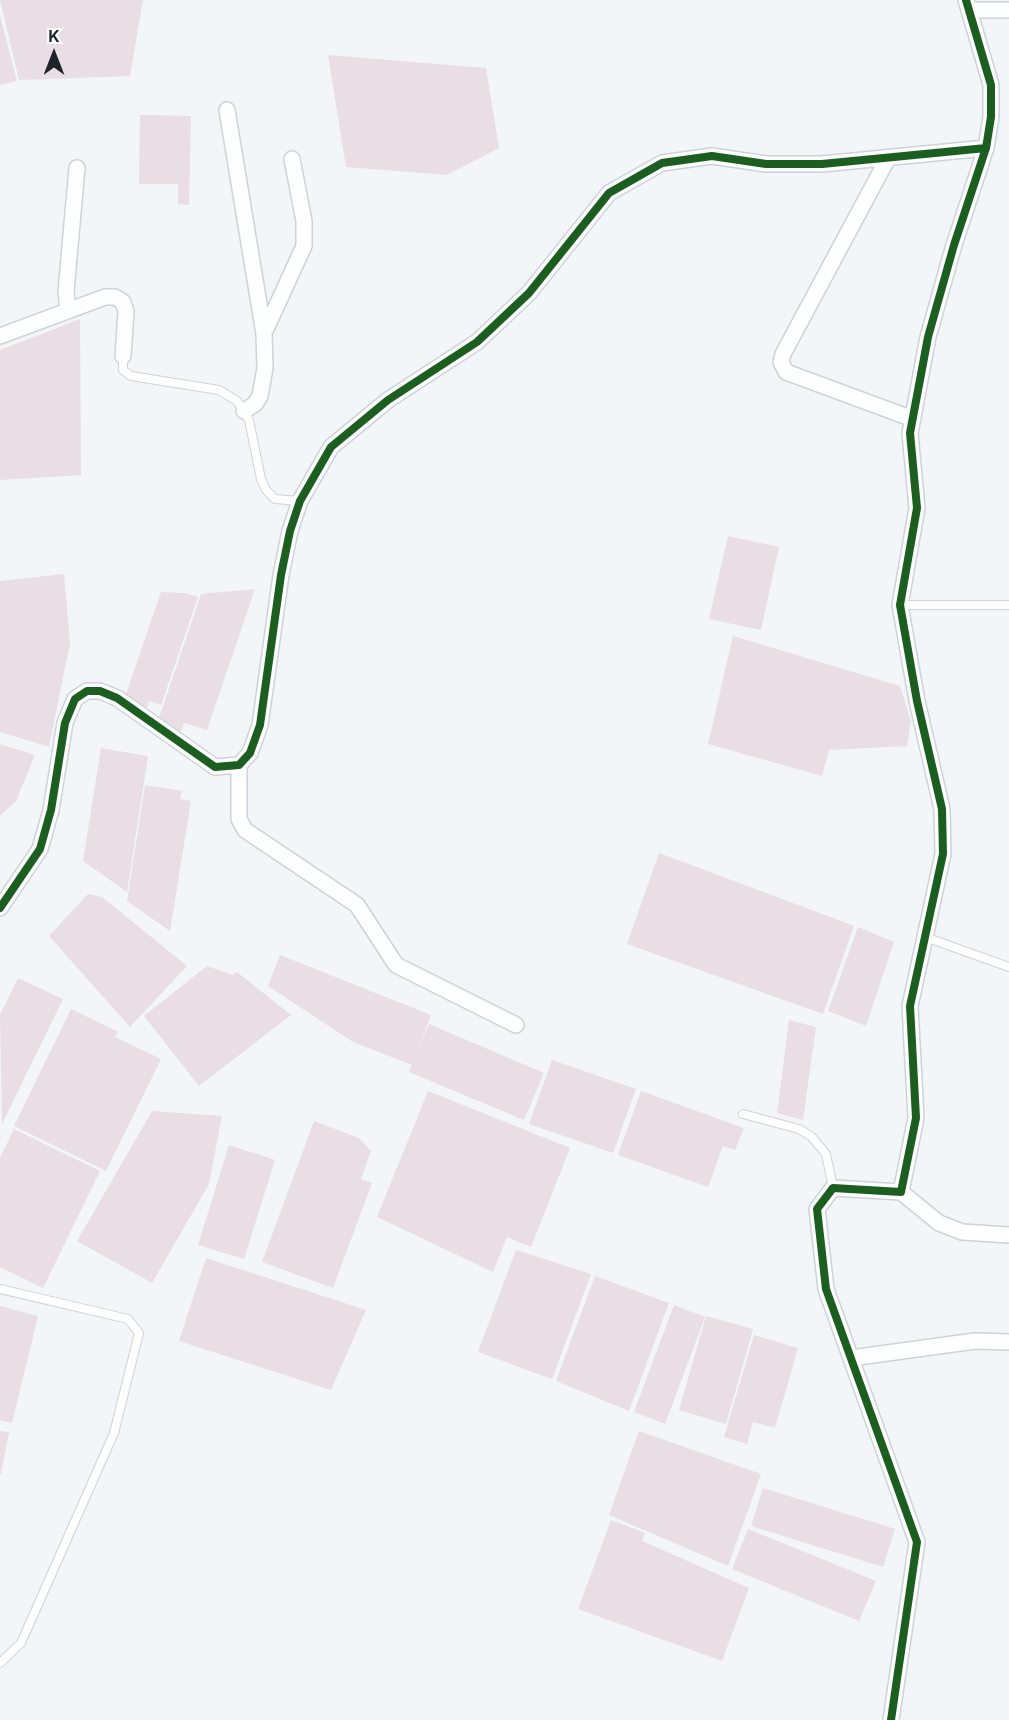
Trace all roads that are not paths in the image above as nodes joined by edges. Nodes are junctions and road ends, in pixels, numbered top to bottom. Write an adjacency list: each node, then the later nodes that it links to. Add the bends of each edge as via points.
1 (968, 5): 2 (street); 4 (street, via 991,86)
2 (1009, 10)
3 (227, 110): 9 (street)
4 (986, 148): 5 (street); 13 (street, via 928,337)
5 (888, 158): 13 (street, via 781,362 786,372); 14 (street, via 766,164 712,156 662,163 609,193 529,293 477,342 388,400 331,447)
6 (292, 159): 9 (street, via 304,221 304,246)
7 (77, 168): 8 (street, via 66,291)
8 (68, 311): 10 (street); 11 (street, via 110,296 120,299 126,311)
9 (264, 334): 12 (street, via 265,368 260,396)
10 (0, 336)
11 (123, 356): 12 (lane, via 123,370 131,376 219,390 237,401)
12 (244, 411): 14 (lane, via 266,490 275,499)
13 (913, 419): 15 (street, via 910,433 917,508)
14 (300, 501): 17 (street, via 281,575 260,725 250,753)
15 (900, 605): 16 (lane); 19 (street, via 942,809 943,854)
16 (1009, 605)
17 (239, 765): 18 (street, via 215,767 117,698 87,691 75,699 65,723 51,810 40,849); 21 (street, via 239,819 245,830 357,905 396,965)
18 (0, 908)
19 (925, 937): 20 (lane); 24 (street, via 910,1006 916,1118)
20 (1009, 967)
21 (516, 1025)
22 (743, 1114): 23 (lane, via 811,1136 825,1154)
23 (833, 1188): 24 (street); 28 (street, via 817,1209 826,1289)
24 (901, 1192): 25 (street, via 939,1223 962,1232)
25 (1009, 1235)
26 (0, 1289): 29 (lane, via 128,1319 139,1333 114,1433 21,1643)
27 (1009, 1342): 28 (street, via 975,1341)
28 (851, 1358): 30 (street, via 917,1542)
29 (0, 1663)
30 (891, 1720)

